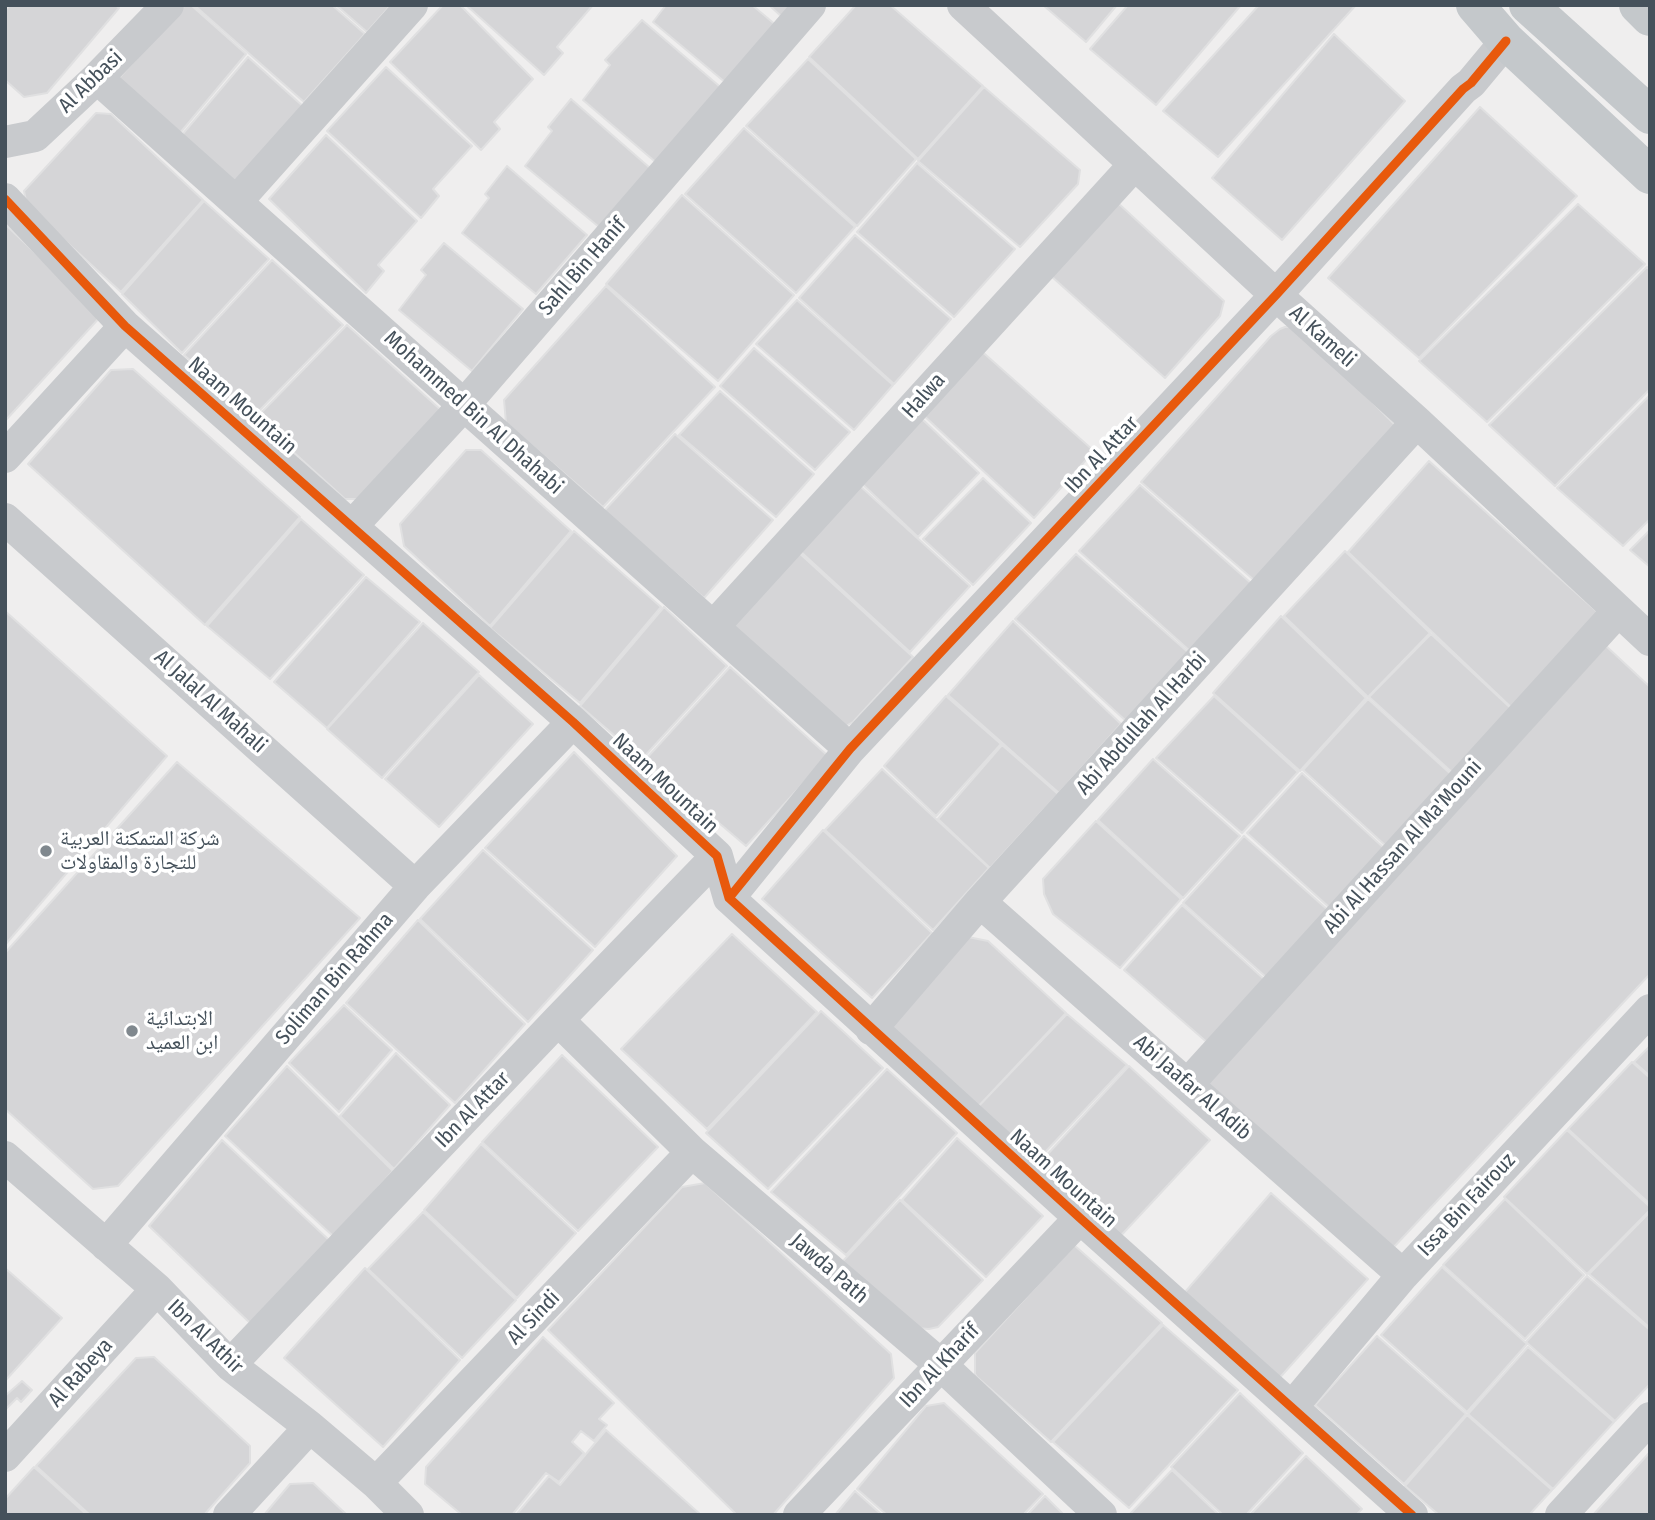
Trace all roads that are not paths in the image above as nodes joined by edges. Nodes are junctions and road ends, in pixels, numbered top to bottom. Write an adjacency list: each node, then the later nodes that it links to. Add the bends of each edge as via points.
1 (168, 5): 10 (street, Al Abbasi)
2 (412, 5): 16 (street)
3 (810, 5): 19 (street, Sahl Bin Hanif)
4 (963, 5): 13 (street, Al Kameli)
5 (1475, 5): 9 (main road)
6 (1528, 5): 11 (main road)
7 (1638, 5): 8 (main road)
8 (1650, 17)
9 (1506, 41): 14 (main road); 17 (street, Ibn Al Attar)
10 (97, 78): 12 (street, Al Abbasi, via 35,136); 16 (street, Mohammed Bin Al Dhahabi)
11 (1650, 115)
12 (5, 142)
13 (1135, 164): 17 (street, Al Kameli); 25 (street, Halwa)
14 (1650, 176)
15 (5, 199): 18 (street, Naam Mountain)
16 (236, 202): 19 (street, Mohammed Bin Al Dhahabi)
17 (1276, 295): 20 (street, Al Kameli); 28 (street, Ibn Al Attar)
18 (125, 326): 21 (street); 23 (street, Naam Mountain)
19 (464, 405): 23 (street, Sahl Bin Hanif); 25 (street, Mohammed Bin Al Dhahabi)
20 (1416, 422): 24 (street, Al Kameli); 32 (street, Abi Abdullah Al Harbi)
21 (5, 457)
22 (5, 519): 30 (street, Al Jalal Al Mahali)
23 (352, 526): 27 (street, Naam Mountain)
24 (1618, 611): 26 (street, Al Kameli); 36 (street, Abi Al Hassan Al Ma'Mouni)
25 (713, 627): 28 (street, Mohammed Bin Al Dhahabi)
26 (1650, 640)
27 (573, 722): 29 (street, Naam Mountain); 30 (street, Soliman Bin Rahma)
28 (850, 749): 31 (street, Ibn Al Attar)
29 (717, 856): 31 (street, Naam Mountain); 34 (street, Ibn Al Attar)
30 (415, 886): 40 (street, Soliman Bin Rahma)
31 (729, 898): 35 (street, Naam Mountain)
32 (980, 902): 35 (street, Abi Abdullah Al Harbi); 36 (street, Abi Jaafar Al Adib)
33 (1650, 1010): 41 (street, Issa Bin Fairouz)
34 (558, 1020): 37 (street, Jawda Path); 43 (street, Ibn Al Attar)
35 (871, 1029): 39 (street, Naam Mountain)
36 (1188, 1084): 41 (street, Abi Jaafar Al Adib)
37 (692, 1152): 44 (street, Jawda Path); 49 (street, Al Sindi)
38 (9, 1168): 40 (street, Ibn Al Athir)
39 (1080, 1218): 44 (street, Ibn Al Kharif); 45 (street, Naam Mountain)
40 (106, 1245): 42 (street, Ibn Al Athir)
41 (1403, 1275): 45 (street, Issa Bin Fairouz)
42 (157, 1289): 43 (street, Ibn Al Athir); 48 (street, Al Rabeya)
43 (230, 1365): 47 (street, Ibn Al Athir)
44 (941, 1365): 52 (street, Ibn Al Kharif); 53 (street, Jawda Path)
45 (1292, 1407): 54 (street, Naam Mountain)
46 (1650, 1418): 55 (street)
47 (310, 1427): 49 (street, Ibn Al Athir); 50 (street)
48 (5, 1456)
49 (376, 1483): 51 (street, Ibn Al Athir)
50 (229, 1515)
51 (408, 1515)
52 (799, 1515)
53 (1101, 1515)
54 (1412, 1515)
55 (1561, 1515)

